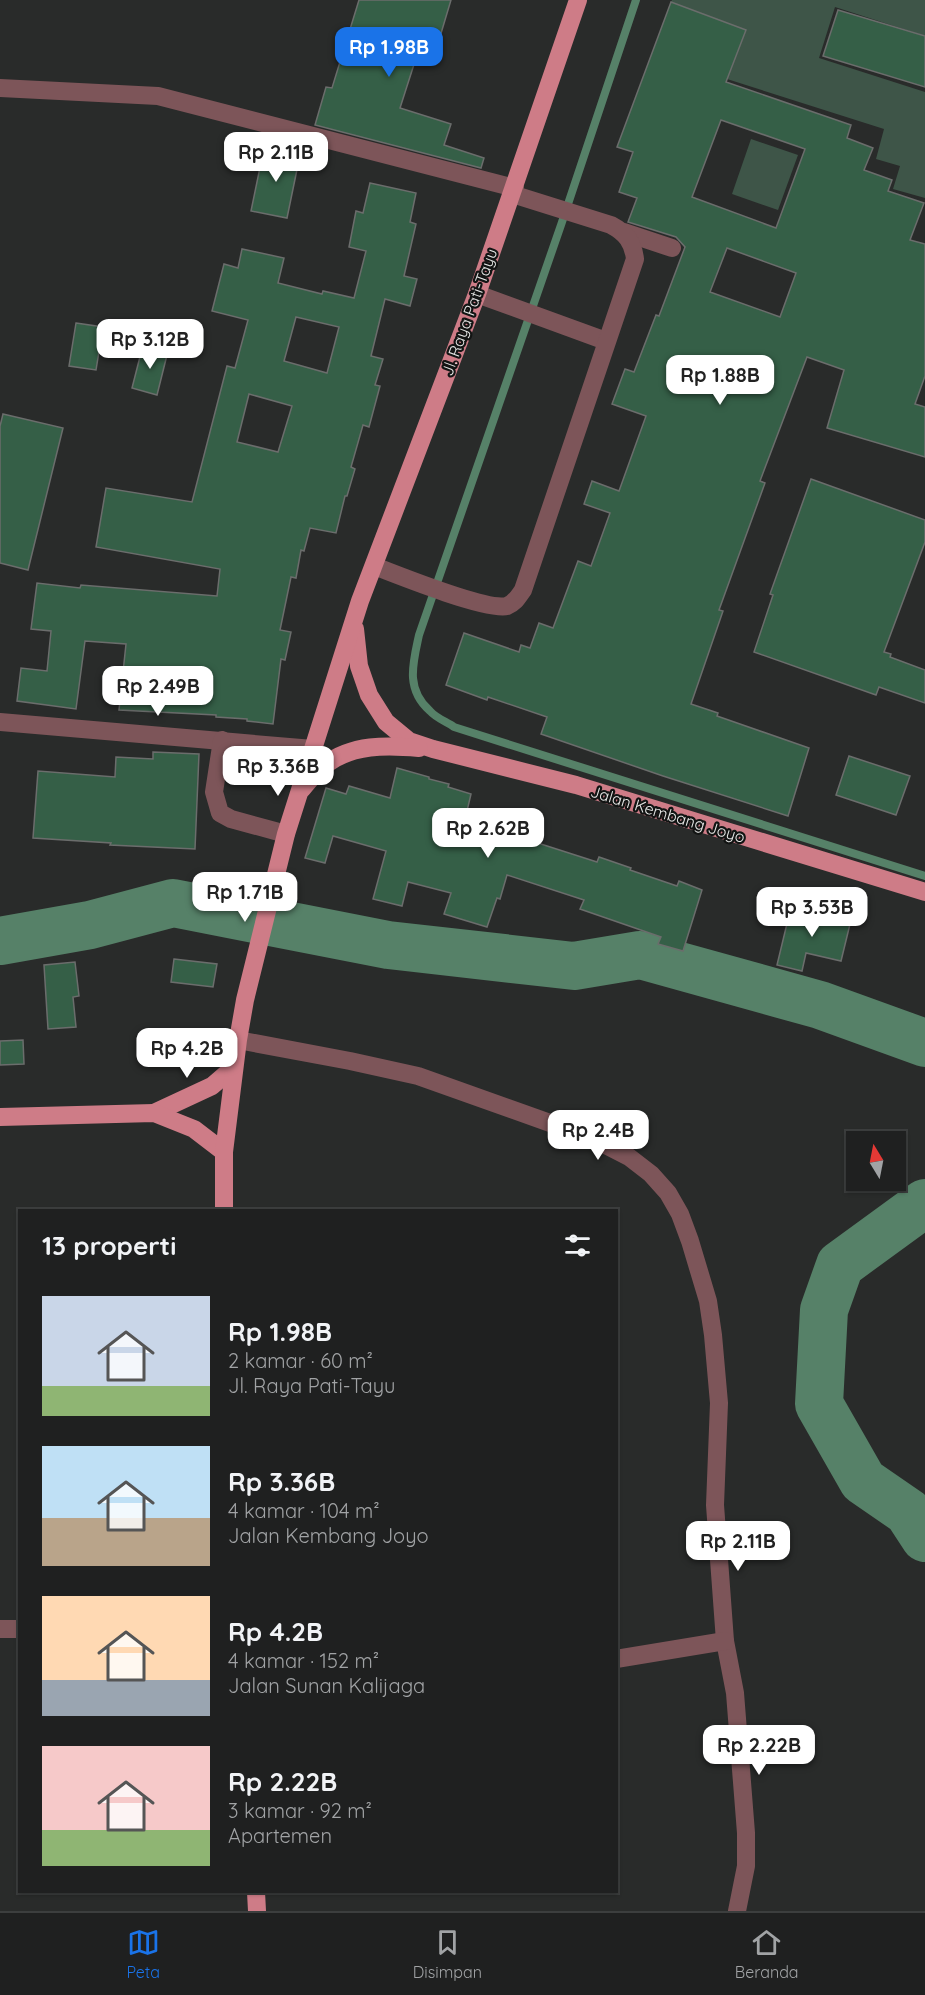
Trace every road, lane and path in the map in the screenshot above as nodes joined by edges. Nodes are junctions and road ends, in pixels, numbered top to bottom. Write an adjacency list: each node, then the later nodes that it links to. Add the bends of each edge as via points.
1 (578, 0): 3 (main road, Jl. Raya Pati-Tayu)
2 (0, 88): 3 (street, via 158,96)
3 (514, 191): 4 (street); 6 (main road, Jl. Raya Pati-Tayu)
4 (624, 232): 5 (street); 7 (street, via 636,259)
5 (672, 248)
6 (477, 294): 7 (street); 8 (main road, Jl. Raya Pati-Tayu)
7 (606, 341): 8 (street, via 523,590 514,602 492,605)
8 (374, 566): 9 (main road, Jl. Raya Pati-Tayu)
9 (354, 621): 12 (main road, Jl. Raya Pati-Tayu); 13 (main road, Jalan Kembang Joyo, via 359,666 369,695 386,722 409,741)
10 (0, 722): 11 (street)
11 (222, 740): 12 (street); 15 (street, via 214,792 220,813)
12 (313, 749): 14 (main road, Jl. Raya Pati-Tayu)
13 (433, 749): 14 (main road, via 375,746 338,756); 16 (main road, Jalan Kembang Joyo, via 576,785)
14 (299, 792): 15 (main road, Jl. Raya Pati-Tayu)
15 (286, 834): 17 (main road, Jl. Raya Pati-Tayu)
16 (925, 892)
17 (238, 1040): 18 (main road, Jl. Raya Pati-Tayu); 25 (street, via 418,1076 451,1087 592,1138 629,1157 668,1192 690,1241 708,1301 713,1335 718,1403 715,1505)
18 (234, 1067): 19 (main road, via 212,1086); 21 (main road, Jl. Raya Pati-Tayu)
19 (154, 1113): 20 (main road); 21 (main road, via 194,1129)
20 (0, 1118)
21 (224, 1152): 22 (main road, Jl. Raya Pati-Tayu)
22 (224, 1209)
23 (0, 1629): 24 (street)
24 (18, 1629)
25 (725, 1641): 26 (street); 29 (street, via 735,1693 746,1833 746,1866)
26 (618, 1659)
27 (256, 1893): 28 (main road)
28 (257, 1911)
29 (737, 1911)

